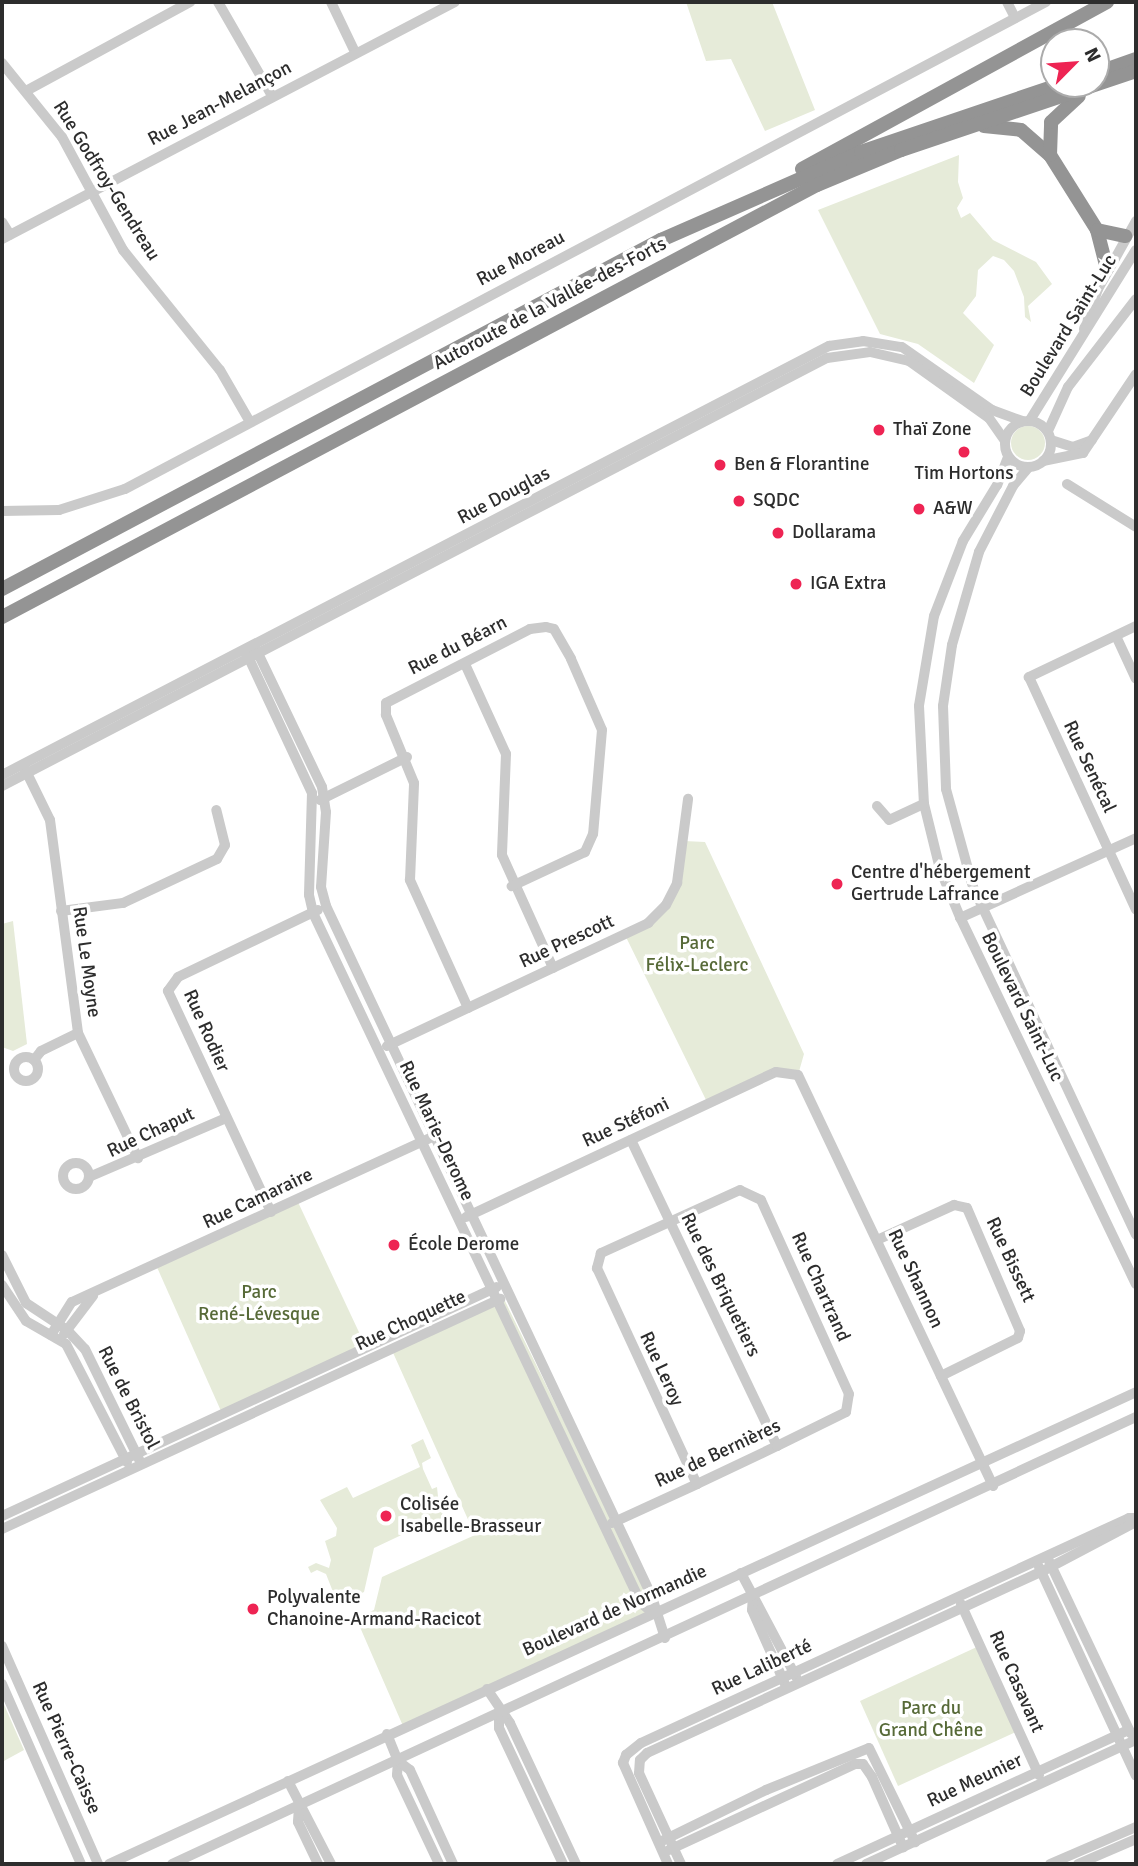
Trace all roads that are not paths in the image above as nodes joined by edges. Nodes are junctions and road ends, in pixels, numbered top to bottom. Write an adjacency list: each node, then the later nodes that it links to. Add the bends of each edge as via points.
1 (190, 2): 15 (street)
2 (218, 2): 17 (street)
3 (331, 2): 9 (street)
4 (455, 2): 9 (street, Rue Jean-Melançon)
5 (1007, 2): 8 (street)
6 (1046, 2): 8 (street, Rue Moreau)
7 (1107, 2): 23 (highway, via 856,136)
8 (1015, 18): 35 (street, Rue Moreau)
9 (355, 52): 17 (street, Rue Jean-Melançon)
10 (1136, 58): 12 (highway)
11 (2, 63): 15 (street, Rue Godfroy-Gendreau)
12 (1110, 68)
13 (1136, 71): 14 (highway, Autoroute de la Vallée-des-Forts)
14 (1110, 80)
15 (26, 91): 22 (street, Rue Godfroy-Gendreau, via 62,137)
16 (1040, 91): 23 (highway, Autoroute de la Vallée-des-Forts, via 892,140)
17 (272, 96): 22 (street, Rue Jean-Melançon)
18 (1058, 98): 20 (highway, Autoroute de la Vallée-des-Forts)
19 (1077, 98): 21 (highway, via 1051,122)
20 (970, 127): 21 (highway, via 1016,128); 48 (highway, Autoroute de la Vallée-des-Forts, via 817,185)
21 (1050, 155): 26 (highway)
22 (95, 192): 28 (street, Rue Jean-Melançon); 35 (street, Rue Godfroy-Gendreau, via 123,250 220,369)
23 (759, 195): 45 (highway, Autoroute de la Vallée-des-Forts, via 615,263)
24 (1136, 221): 27 (street)
25 (2, 222): 28 (street)
26 (1097, 230): 27 (highway); 30 (highway)
27 (1125, 236): 30 (street)
28 (6, 237)
29 (1136, 250): 32 (street, Boulevard Saint-Luc)
30 (1107, 269): 32 (street, via 1087,311)
31 (1136, 299): 36 (street, Boulevard Saint-Luc, via 1108,341 1068,387)
32 (1083, 333): 34 (street, Boulevard Saint-Luc)
33 (1136, 374): 37 (street)
34 (1026, 421): 36 (street); 38 (street, via 1011,429); 51 (street, Rue Douglas, via 992,410 902,347 863,341 836,344)
35 (250, 422): 43 (street, Rue Moreau, via 101,499 48,511)
36 (1050, 435): 37 (street, via 1073,446); 40 (street)
37 (1092, 440): 40 (street, via 1075,457)
38 (1005, 441): 39 (street); 51 (street, Rue Douglas, via 989,418 909,361 870,352 833,356 431,566)
39 (1008, 457): 41 (street); 61 (street, Boulevard Saint-Luc, via 997,485 963,541 934,616 919,706)
40 (1043, 461): 41 (street)
41 (1028, 468): 68 (street, Boulevard Saint-Luc, via 1013,486 979,552 945,686 946,789 959,847)
42 (1067, 484): 44 (street)
43 (2, 511)
44 (1136, 527)
45 (44, 566): 46 (highway); 47 (highway, Autoroute de la Vallée-des-Forts)
46 (2, 580)
47 (2, 589)
48 (2, 617)
49 (1136, 626): 50 (street)
50 (1116, 636): 53 (street); 65 (street, Rue Senécal, via 1029,677)
51 (250, 649): 55 (street, Rue Douglas); 58 (street, Rue Marie-Derome); 60 (street, Rue Marie-Derome)
52 (465, 664): 54 (street, Rue du Béarn, via 386,703 386,715); 66 (street, via 506,754 502,855); 66 (street, Rue du Béarn, via 530,629 554,629 601,730 590,845 574,858)
53 (1136, 679)
54 (407, 757): 58 (street); 74 (street, Rue du Béarn, via 414,783 410,880)
55 (25, 768): 56 (street, Rue Douglas); 57 (street, Rue Douglas); 70 (street, Rue Le Moyne, via 50,820)
56 (2, 775)
57 (2, 786)
58 (325, 797): 60 (street); 67 (street, Rue Marie-Derome, via 321,887)
59 (688, 799): 73 (street, Rue Prescott, via 683,861 666,905 648,923)
60 (313, 804): 71 (street, Rue Marie-Derome, via 309,895)
61 (924, 804): 62 (street, via 889,820); 72 (street, Boulevard Saint-Luc, via 940,869)
62 (877, 806)
63 (216, 810): 70 (street, via 225,845 217,859 123,903)
64 (1136, 838): 65 (street)
65 (1108, 851): 68 (street); 69 (street, Rue Senécal)
66 (512, 886): 73 (street)
67 (326, 906): 71 (street, Rue Rodier); 76 (street, Rue Marie-Derome)
68 (982, 908): 72 (street); 90 (street, Boulevard Saint-Luc)
69 (1136, 910)
70 (61, 911): 75 (street, Rue Le Moyne)
71 (313, 913): 77 (street, Rue Marie-Derome); 80 (street, Rue Rodier, via 178,977 168,991)
72 (960, 918): 94 (street, Boulevard Saint-Luc)
73 (552, 968): 74 (street, Rue Prescott)
74 (468, 1008): 76 (street, Rue Prescott)
75 (78, 1033): 78 (street, via 41,1051); 84 (street, Rue Le Moyne)
76 (391, 1044): 77 (street, Rue Prescott); 81 (street, Rue Marie-Derome)
77 (378, 1050): 83 (street, Rue Marie-Derome)
78 (34, 1060)
79 (805, 1086): 82 (street, Rue Stéfoni, via 798,1076 776,1072); 91 (street, Rue Shannon)
80 (226, 1118): 84 (street, Rue Chaput); 86 (street, Rue Rodier)
81 (434, 1136): 83 (street, Rue Camaraire); 87 (street, Rue Marie-Derome)
82 (631, 1140): 87 (street, Rue Stéfoni); 89 (street, Rue des Briquetiers)
83 (422, 1142): 86 (street, Rue Camaraire); 88 (street, Rue Marie-Derome)
84 (138, 1158): 85 (street, Rue Chaput)
85 (89, 1177)
86 (271, 1212): 99 (street, Rue Camaraire, via 96,1293)
87 (471, 1214): 88 (street, Rue Stéfoni); 93 (street, Rue Marie-Derome)
88 (459, 1220): 96 (street, Rue Marie-Derome)
89 (670, 1222): 105 (street, Rue Chartrand, via 740,1190 761,1200 849,1394); 109 (street, Rue des Briquetiers); 115 (street, Rue Leroy, via 601,1253 597,1268)
90 (1136, 1235)
91 (877, 1240): 102 (street, Rue Shannon); 102 (street, Rue Bissett, via 954,1205 967,1209 1020,1331 1018,1338)
92 (2, 1255): 99 (street, Rue de Bristol, via 26,1303)
93 (504, 1284): 96 (street, Rue Choquette); 97 (street, Rue Marie-Derome)
94 (1136, 1284)
95 (2, 1285): 100 (street, Rue de Bristol, via 17,1312)
96 (492, 1289): 98 (street, Rue Marie-Derome); 101 (street, Rue Choquette)
97 (509, 1295): 98 (street, Rue Choquette); 119 (street, Rue Marie-Derome)
98 (497, 1300): 103 (street, Rue Choquette); 120 (street, Rue Marie-Derome)
99 (63, 1327): 100 (street, Rue Camaraire); 110 (street, Rue de Bristol, via 95,1366)
100 (56, 1337): 111 (street, Rue de Bristol, via 76,1360)
101 (323, 1368): 103 (street); 107 (street, Rue Choquette)
102 (941, 1376): 112 (street, Rue Shannon)
103 (328, 1378): 108 (street, Rue Choquette)
104 (1136, 1392): 112 (street, Boulevard de Normandie)
105 (846, 1412): 109 (street, Rue de Bernières)
106 (1136, 1418): 116 (street)
107 (209, 1419): 108 (street); 110 (street, Rue Choquette)
108 (214, 1431): 113 (street, Rue Choquette)
109 (777, 1446): 115 (street, Rue de Bernières)
110 (136, 1453): 111 (street, Rue Choquette); 113 (street, Rue de Bristol)
111 (125, 1459): 114 (street, Rue de Bristol); 117 (street, Rue Choquette)
112 (982, 1462): 116 (street, Rue Shannon); 124 (street, Boulevard de Normandie)
113 (142, 1464): 114 (street, Rue Choquette)
114 (130, 1470): 121 (street, Rue Choquette)
115 (697, 1484): 119 (street, Rue de Bernières)
116 (993, 1486): 125 (street)
117 (2, 1516)
118 (1136, 1520): 122 (street, Rue Laliberté)
119 (616, 1521): 120 (street, Rue de Bernières); 128 (street, Rue Marie-Derome, via 652,1597)
120 (605, 1527): 128 (street, Rue Marie-Derome, via 641,1603)
121 (2, 1529)
122 (1049, 1562): 123 (street, Rue Laliberté); 133 (street)
123 (1039, 1567): 126 (street, Rue Laliberté); 127 (street, Rue Laliberté); 134 (street)
124 (741, 1573): 125 (street); 128 (street, Boulevard de Normandie)
125 (753, 1596): 131 (street); 135 (street, via 762,1605); 136 (street, via 752,1610)
126 (958, 1597): 127 (street, Rue Casavant); 129 (street, Rue Laliberté)
127 (963, 1609): 130 (street, Rue Laliberté); 156 (street, Rue Casavant)
128 (654, 1614): 131 (street, Rue Marie-Derome); 140 (street, Boulevard de Normandie)
129 (917, 1616): 130 (street); 135 (street, Rue Laliberté)
130 (922, 1628): 138 (street, Rue Laliberté)
131 (665, 1638): 143 (street)
132 (2, 1646): 139 (street, Rue Pierre-Caisse)
133 (1090, 1648): 134 (street); 144 (street)
134 (1079, 1653): 146 (street)
135 (794, 1673): 136 (street, Rue Laliberté); 138 (street)
136 (782, 1678): 141 (street); 152 (street, Rue Laliberté, via 641,1743)
137 (2, 1684): 142 (street, Rue Pierre-Caisse)
138 (799, 1684): 141 (street, Rue Laliberté)
139 (21, 1689): 142 (street); 147 (street, Rue Pierre-Caisse)
140 (487, 1689): 143 (street); 145 (street, Boulevard de Normandie)
141 (787, 1689): 154 (street, Rue Laliberté)
142 (6, 1695): 149 (street, Rue Pierre-Caisse)
143 (499, 1713): 153 (street); 172 (street, via 510,1723)
144 (1129, 1730): 146 (street, Rue Meunier); 148 (street)
145 (387, 1734): 153 (street); 158 (street, Boulevard de Normandie)
146 (1117, 1735): 150 (street); 156 (street, Rue Meunier)
147 (43, 1740): 149 (street); 160 (street, Rue Pierre-Caisse)
148 (1135, 1744): 150 (street, Rue Meunier)
149 (29, 1745): 161 (street, Rue Pierre-Caisse)
150 (1122, 1746): 157 (street); 159 (street, Rue Meunier)
151 (869, 1748): 155 (street); 162 (street); 168 (street)
152 (625, 1756): 154 (street); 171 (street, via 628,1776)
153 (398, 1760): 164 (street); 184 (street, via 397,1775); 185 (street, via 410,1770)
154 (640, 1760): 171 (street, via 639,1773)
155 (863, 1764): 163 (street); 169 (street)
156 (1037, 1772): 159 (street, Rue Casavant); 168 (street, Rue Meunier)
157 (1136, 1776)
158 (288, 1781): 164 (street); 180 (street, Boulevard de Normandie)
159 (1042, 1782): 173 (street, Rue Meunier)
160 (63, 1784): 161 (street); 165 (street, Rue Pierre-Caisse)
161 (48, 1790): 166 (street, Rue Pierre-Caisse)
162 (766, 1790): 163 (street); 171 (street)
163 (771, 1801): 175 (street)
164 (299, 1807): 181 (street); 182 (street, via 298,1822); 183 (street)
165 (76, 1814): 166 (street); 179 (street, Rue Pierre-Caisse)
166 (62, 1820): 178 (street, Rue Pierre-Caisse)
167 (1136, 1827): 177 (street)
168 (910, 1830): 169 (street, Rue Meunier); 173 (street)
169 (899, 1836): 174 (street); 190 (street, Rue Meunier)
170 (1136, 1839): 192 (street)
171 (663, 1840): 175 (street); 176 (street)
172 (558, 1841): 186 (street); 187 (street)
173 (915, 1842): 174 (street, Rue Meunier)
174 (904, 1847): 191 (street, Rue Meunier)
175 (673, 1848): 176 (street); 189 (street)
176 (663, 1853): 188 (street)
177 (1055, 1863)
178 (81, 1864)
179 (98, 1864)
180 (109, 1864)
181 (172, 1864)
182 (318, 1864)
183 (331, 1864)
184 (439, 1864)
185 (453, 1864)
186 (563, 1864)
187 (576, 1864)
188 (668, 1864)
189 (681, 1864)
190 (837, 1864)
191 (866, 1864)
192 (1078, 1864)

